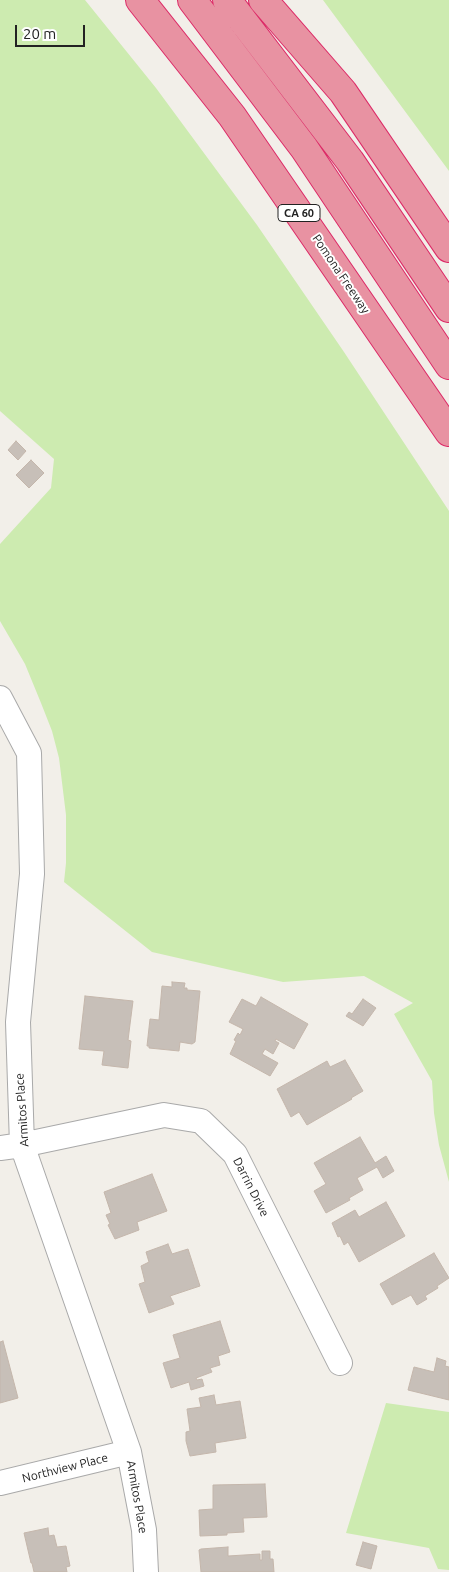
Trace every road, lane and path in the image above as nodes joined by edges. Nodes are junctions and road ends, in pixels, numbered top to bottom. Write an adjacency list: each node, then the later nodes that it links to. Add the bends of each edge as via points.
1 (140, 0): 8 (highway, Pomona Freeway / CA 60, via 232,116)
2 (192, 0): 7 (highway, via 304,148)
3 (227, 0): 6 (highway, via 350,161)
4 (263, 0): 5 (highway, via 342,92)
5 (449, 248)
6 (449, 308)
7 (449, 365)
8 (449, 432)
9 (0, 698): 10 (street, Armitos Place, via 29,753 32,874 18,1022)
10 (11, 1146): 11 (street, Darrin Drive, via 164,1115 201,1121 235,1154); 12 (street, Armitos Place)
11 (340, 1363)
12 (129, 1452): 13 (street, Northview Place); 14 (street, Armitos Place, via 144,1530)
13 (0, 1483)
14 (146, 1572)

